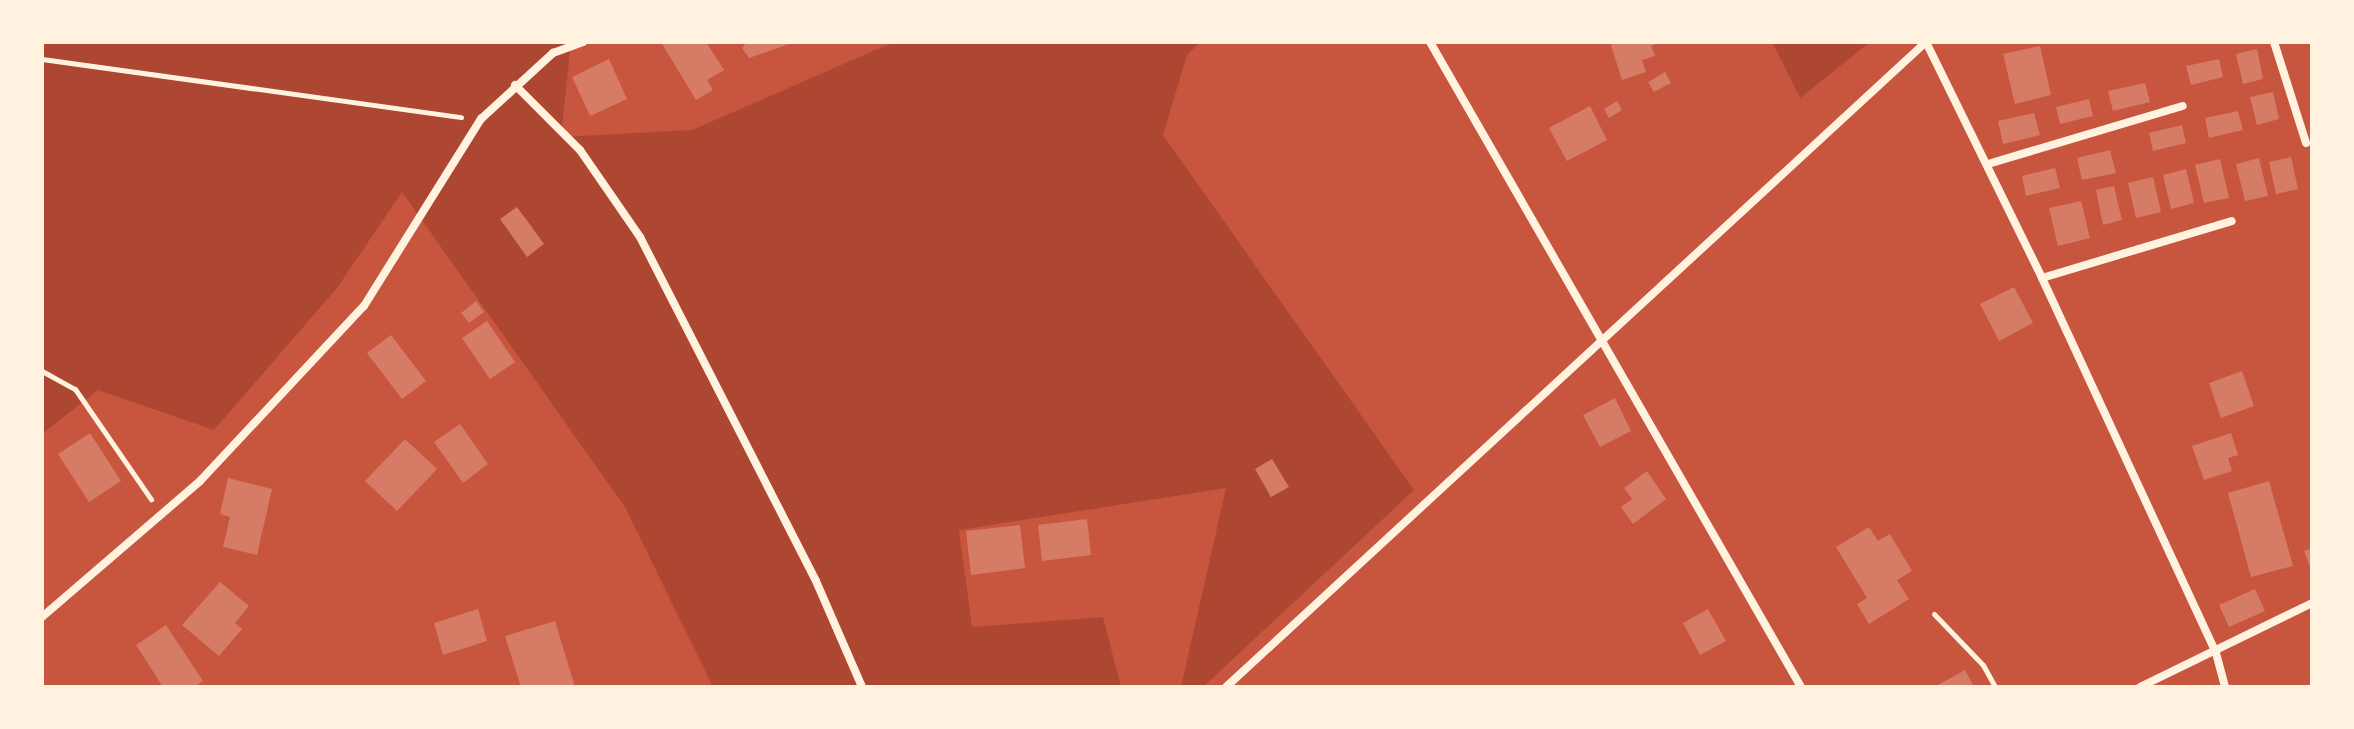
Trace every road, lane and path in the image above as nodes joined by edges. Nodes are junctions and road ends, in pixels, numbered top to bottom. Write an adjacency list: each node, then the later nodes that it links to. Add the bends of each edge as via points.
1 (583, 42): 6 (street, via 553,53)
2 (1430, 42): 13 (street)
3 (1926, 42): 10 (street); 13 (street)
4 (2274, 42): 9 (street)
5 (42, 59): 8 (path)
6 (515, 85): 8 (street); 20 (street, via 580,150 640,237 816,581)
7 (2183, 106): 10 (street)
8 (481, 119): 15 (street, via 364,306)
9 (2306, 143)
10 (1988, 164): 12 (street)
11 (2232, 221): 12 (street)
12 (2042, 278): 19 (street)
13 (1604, 340): 21 (street, via 1548,385); 22 (street)
14 (42, 371): 15 (path, via 75,389)
15 (162, 515): 18 (street)
16 (2312, 603): 19 (street)
17 (1934, 614): 23 (path, via 1983,665)
18 (42, 617)
19 (2216, 653): 24 (street); 25 (street)
20 (862, 687)
21 (1226, 687)
22 (1801, 687)
23 (1995, 687)
24 (2140, 687)
25 (2225, 687)

